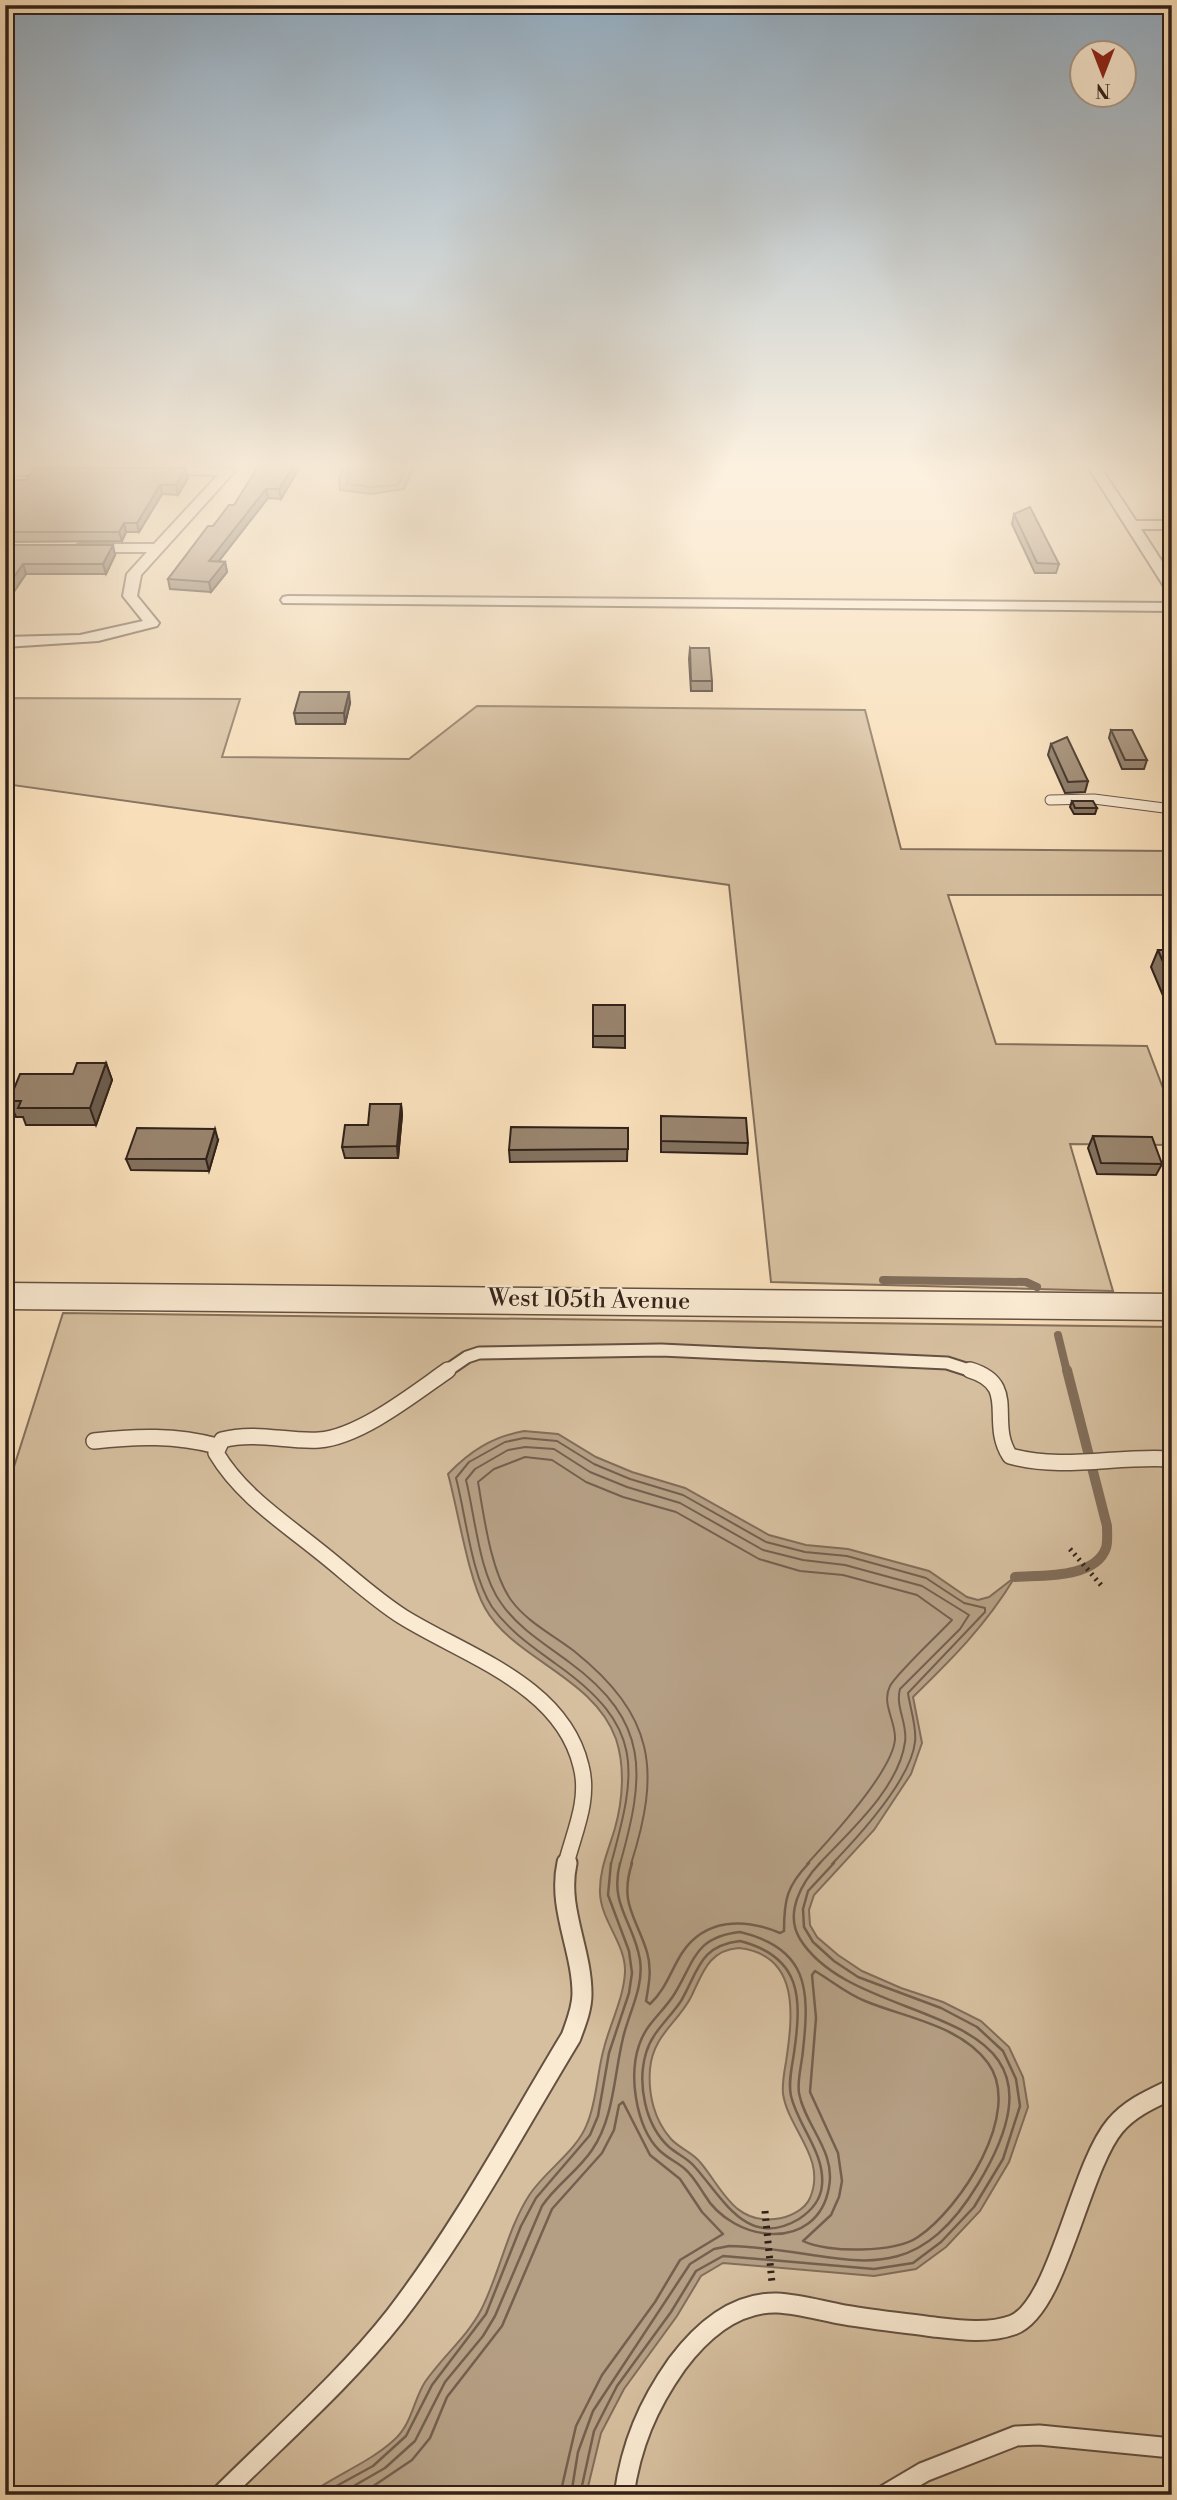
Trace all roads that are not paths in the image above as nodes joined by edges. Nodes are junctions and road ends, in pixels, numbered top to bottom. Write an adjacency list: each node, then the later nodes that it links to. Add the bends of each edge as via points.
1 (133, 582): 4 (street, via 130,596 152,623 121,634 62,642)
2 (288, 600): 3 (street)
3 (1172, 607)
4 (5, 642)
5 (1050, 800): 6 (lane, via 1094,799)
6 (1172, 809)
7 (5, 1296): 8 (street, West 105th Avenue)
8 (1172, 1307)
9 (94, 1441): 10 (lane, via 164,1438)
10 (217, 1446): 11 (lane, via 222,1440 248,1434 311,1440 338,1436 479,1353 660,1350 947,1363 969,1368 999,1390 1001,1442 1010,1456 1043,1464 1154,1456); 14 (lane, via 220,1462 238,1482 370,1592 427,1630 496,1666 544,1706 572,1742 581,1761 584,1788 564,1880 567,1921 583,1981 575,2029 440,2254 394,2317)
11 (1172, 1459)
12 (1172, 2089): 15 (lane, via 1153,2094 1112,2126 1086,2172 1044,2290 1015,2325 953,2329 774,2303 741,2310 721,2319 681,2359 650,2405 628,2457)
13 (1172, 2448): 16 (lane, via 1016,2436 925,2472)
14 (221, 2495)
15 (624, 2495)
16 (885, 2495)

